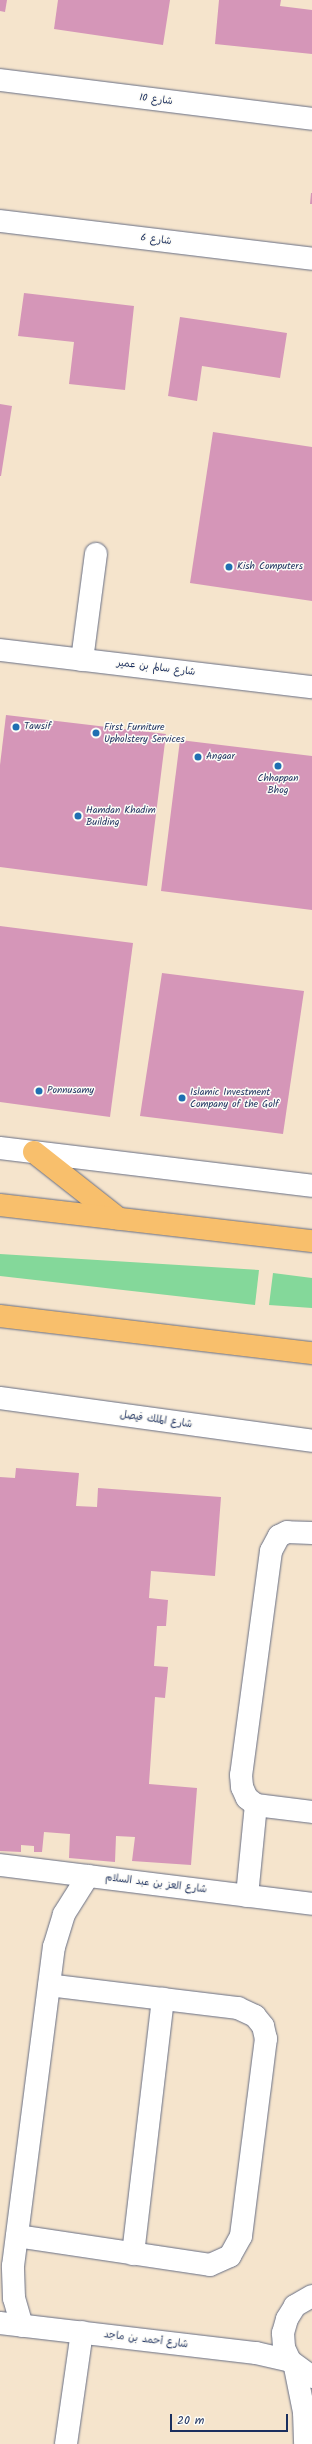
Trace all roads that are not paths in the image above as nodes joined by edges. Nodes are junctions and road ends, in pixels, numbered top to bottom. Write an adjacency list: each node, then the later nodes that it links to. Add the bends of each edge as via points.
1 (0, 80): 2 (street, شارع 10)
2 (312, 119)
3 (0, 221): 4 (street, شارع 6)
4 (312, 259)
5 (96, 554): 7 (street)
6 (0, 650): 7 (street, شارع سالم بن عمير)
7 (82, 660): 8 (street, شارع سالم بن عمير)
8 (312, 687)
9 (0, 1148): 10 (street)
10 (34, 1152): 11 (street); 13 (main road)
11 (312, 1186)
12 (0, 1205): 13 (main road)
13 (119, 1219): 14 (main road)
14 (312, 1241)
15 (0, 1316): 16 (main road)
16 (309, 1354)
17 (0, 1398): 18 (street, شارع الملك فيصل)
18 (312, 1441)
19 (312, 1533): 20 (street, via 287,1532 279,1536 271,1551 241,1775 242,1787 247,1798)
20 (256, 1805): 21 (street); 24 (street)
21 (312, 1812)
22 (0, 1865): 23 (street, شارع العز بن عبد السلام)
23 (88, 1876): 24 (street, شارع العز بن عبد السلام); 26 (street, via 74,1894 58,1930)
24 (247, 1896): 25 (street, شارع العز بن عبد السلام)
25 (312, 1904)
26 (49, 1985): 27 (street); 28 (street)
27 (163, 1999): 29 (street); 29 (street, via 248,2011 263,2026 266,2039 241,2236 237,2247 230,2256 210,2265)
28 (17, 2236): 29 (street); 32 (street, via 12,2282)
29 (133, 2254)
30 (312, 2296): 34 (street, via 295,2306 287,2319 283,2341)
31 (0, 2323): 32 (street, شارع أحمد بن ماجد)
32 (22, 2326): 33 (street, شارع أحمد بن ماجد)
33 (82, 2332): 34 (street, شارع أحمد بن ماجد, via 256,2353); 36 (street)
34 (299, 2368): 37 (street)
35 (312, 2436): 38 (street)
36 (66, 2444)
37 (305, 2444)
38 (309, 2444)

